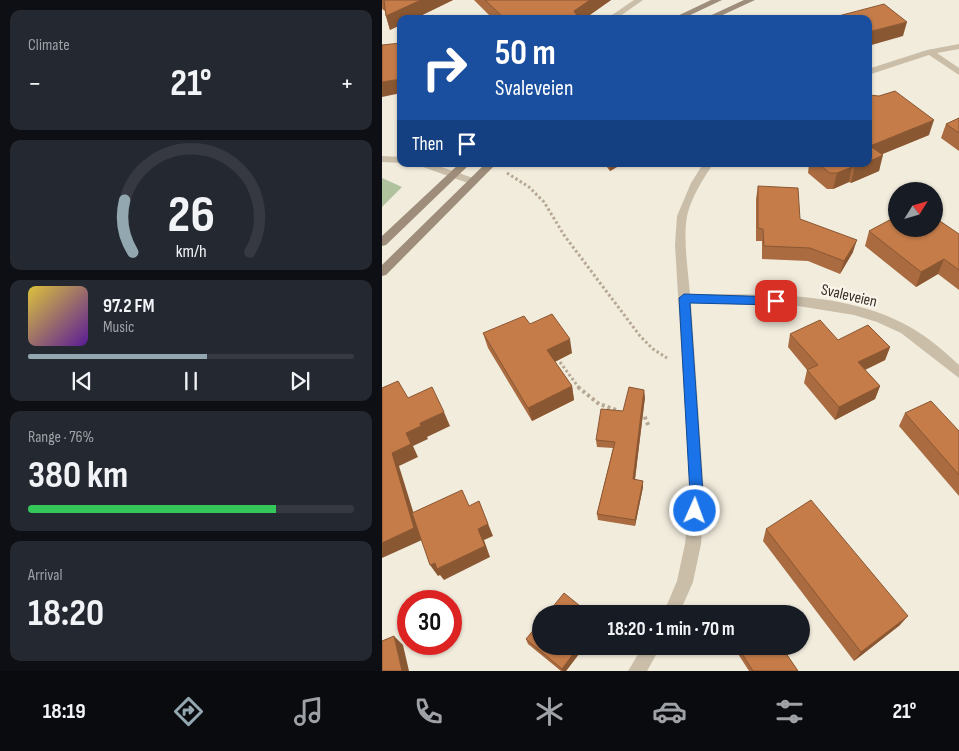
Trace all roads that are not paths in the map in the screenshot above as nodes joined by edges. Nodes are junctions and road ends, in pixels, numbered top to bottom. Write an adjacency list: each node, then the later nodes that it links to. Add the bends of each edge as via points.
1 (640, 0): 4 (street)
2 (718, 0): 5 (main road)
3 (751, 0): 6 (main road)
4 (616, 15)
5 (684, 15)
6 (716, 15)
7 (958, 46): 8 (street)
8 (930, 52): 9 (street); 10 (street)
9 (872, 71)
10 (958, 72)
11 (382, 159): 12 (street)
12 (397, 160)
13 (433, 167): 17 (street)
14 (462, 167): 17 (main road)
15 (488, 167): 18 (main road)
16 (706, 167): 21 (street, via 682,216)
17 (454, 174): 18 (street); 19 (main road)
18 (472, 181): 20 (main road)
19 (382, 242)
20 (382, 272)
21 (684, 298): 22 (street, Svaleveien, via 823,304 877,318 931,347); 23 (street, via 696,494 693,544 685,582)
22 (958, 373)
23 (675, 605)
24 (648, 655): 25 (street)
25 (638, 671)

